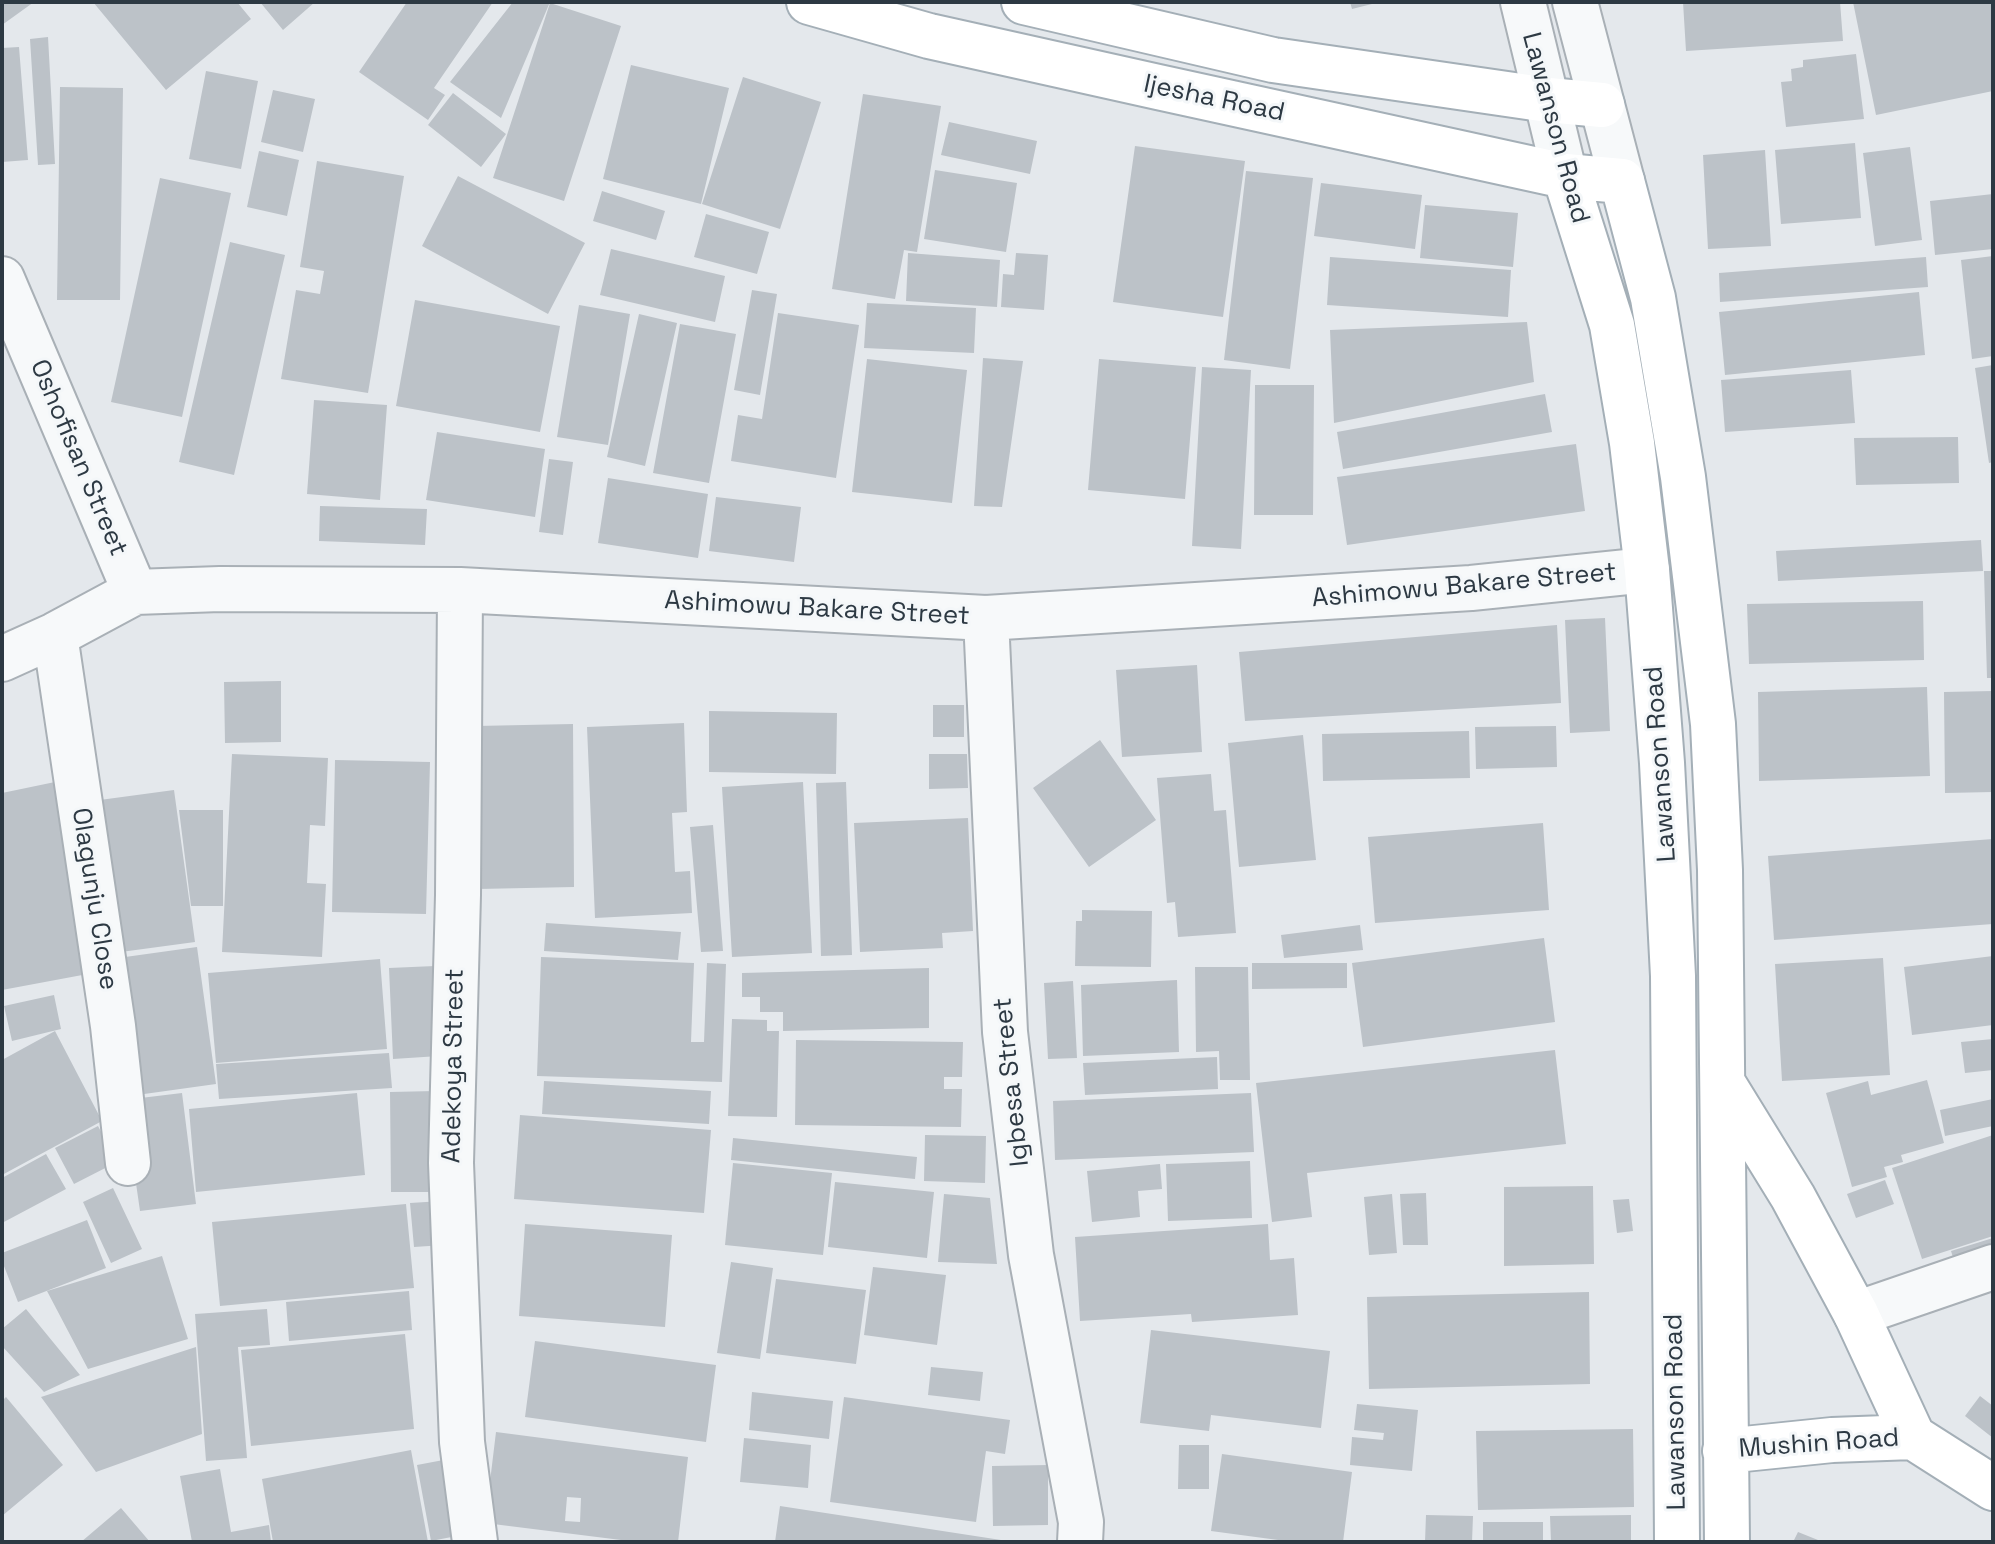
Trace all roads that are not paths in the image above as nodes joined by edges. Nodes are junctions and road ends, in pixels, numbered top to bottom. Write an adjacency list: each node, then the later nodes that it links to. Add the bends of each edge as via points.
1 (809, 2): 5 (main road, Ijesha Road)
2 (1024, 2): 6 (main road, Ijesha Road, via 1273,60)
3 (1523, 2): 6 (street, Lawanson Road)
4 (1575, 2): 7 (street)
5 (933, 19): 8 (main road, Ijesha Road)
6 (1548, 100): 7 (main road, Ijesha Road); 8 (street, Lawanson Road)
7 (1602, 105): 9 (street)
8 (1565, 176): 9 (main road, Ijesha Road); 11 (main road, Lawanson Road, via 1612,325)
9 (1622, 181): 17 (main road, Lawanson Road, via 1653,298 1683,477 1713,724)
10 (2, 279): 13 (street, Oshofisan Street)
11 (1647, 570): 14 (street, Ashimowu Bakare Street, via 1471,588); 26 (main road, Lawanson Road, via 1673,976)
12 (460, 590): 13 (street, Ashimowu Bakare Street); 14 (street, Ashimowu Bakare Street); 24 (street, Adekoya Street, via 451,1163 462,1442)
13 (135, 592): 15 (street, Ashimowu Bakare Street)
14 (986, 618): 25 (street, Igbesa Street, via 1005,1032 1031,1255 1081,1522)
15 (55, 635): 16 (street, Ashimowu Bakare Street); 18 (street, Olagunju Close)
16 (2, 659)
17 (1724, 1085): 20 (main road); 22 (main road, Lawanson Road)
18 (128, 1163)
19 (1993, 1267): 20 (street)
20 (1856, 1314): 21 (main road)
21 (1913, 1437): 22 (main road, Mushin Road); 23 (main road, Mushin Road)
22 (1725, 1451): 27 (main road, Lawanson Road)
23 (1993, 1488)
24 (475, 1542)
25 (1080, 1542)
26 (1677, 1542)
27 (1727, 1542)

